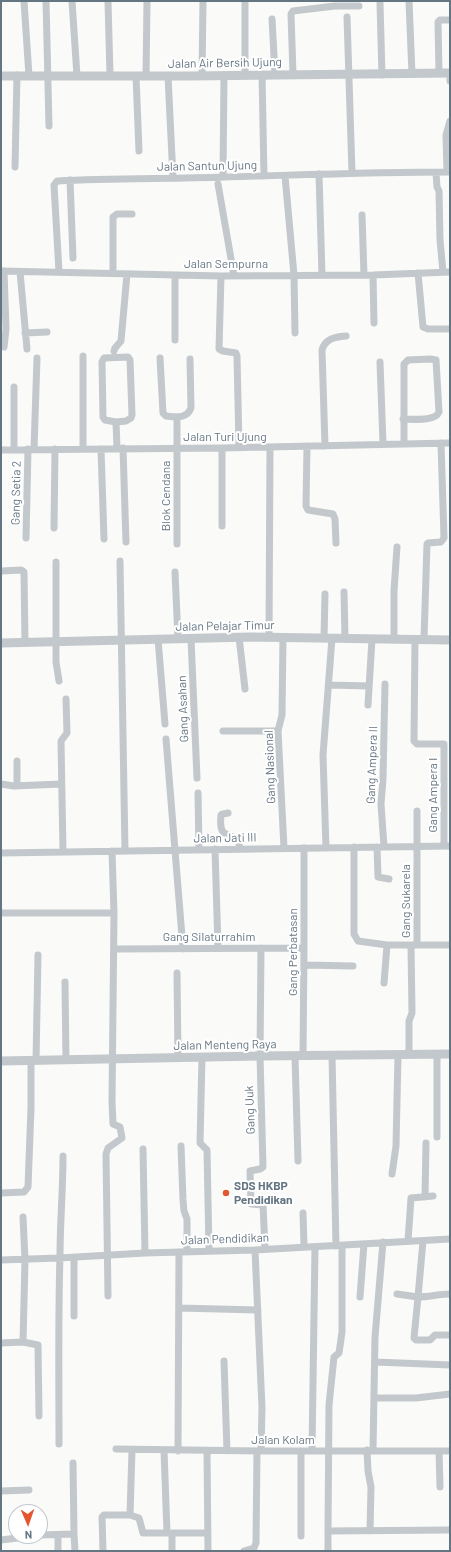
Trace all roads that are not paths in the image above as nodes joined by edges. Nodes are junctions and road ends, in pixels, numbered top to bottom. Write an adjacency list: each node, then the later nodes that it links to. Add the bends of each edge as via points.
1 (24, 1): 28 (street)
2 (46, 1): 29 (street)
3 (72, 1): 30 (street)
4 (108, 1): 22 (street)
5 (147, 1): 32 (street)
6 (203, 1): 23 (street)
7 (245, 1): 25 (street)
8 (409, 1): 21 (street)
9 (380, 3): 20 (street)
10 (359, 6): 18 (street, via 293,11)
11 (347, 17): 19 (street)
12 (272, 19): 17 (street)
13 (450, 20): 14 (street, via 438,22)
14 (439, 73): 15 (street, Jalan Air Bersih Ujung); 21 (street, Jalan Air Bersih Ujung)
15 (450, 73): 34 (street)
16 (262, 74): 17 (street, Jalan Air Bersih Ujung); 25 (street, Jalan Air Bersih Ujung); 43 (street)
17 (275, 74): 18 (street, Jalan Air Bersih Ujung)
18 (293, 74): 19 (street, Jalan Air Bersih Ujung)
19 (348, 74): 20 (street, Jalan Air Bersih Ujung); 41 (street)
20 (382, 74): 21 (street, Jalan Air Bersih Ujung)
21 (412, 74)
22 (110, 75): 30 (street, Jalan Air Bersih Ujung); 31 (street, Jalan Air Bersih Ujung)
23 (202, 75): 24 (street, Jalan Air Bersih Ujung); 33 (street, Jalan Air Bersih Ujung)
24 (224, 75): 25 (street, Jalan Air Bersih Ujung); 45 (street)
25 (245, 75)
26 (1, 76): 27 (street, Jalan Air Bersih Ujung)
27 (17, 76): 28 (street, Jalan Air Bersih Ujung); 38 (street)
28 (29, 76): 29 (street, Jalan Air Bersih Ujung)
29 (48, 76): 30 (street, Jalan Air Bersih Ujung); 36 (street)
30 (77, 76)
31 (136, 76): 32 (street, Jalan Air Bersih Ujung); 37 (street)
32 (146, 76): 33 (street, Jalan Air Bersih Ujung)
33 (168, 76): 46 (street)
34 (450, 81)
35 (450, 121): 40 (street, via 446,135)
36 (49, 126)
37 (139, 151)
38 (15, 167)
39 (436, 172): 40 (street, Jalan Santun Ujung); 41 (street, Jalan Santun Ujung); 55 (street, via 440,240)
40 (449, 172)
41 (352, 173): 42 (street, Jalan Santun Ujung)
42 (319, 174): 44 (street, Jalan Santun Ujung); 62 (street)
43 (264, 176): 44 (street, Jalan Santun Ujung); 45 (street, Jalan Santun Ujung)
44 (286, 176): 61 (street)
45 (223, 177): 46 (street, Jalan Santun Ujung)
46 (173, 178): 47 (street, Jalan Santun Ujung)
47 (70, 180): 51 (street); 54 (street, Jalan Santun Ujung, via 57,180 54,185)
48 (218, 184): 65 (street)
49 (132, 214): 56 (street, via 118,214 113,217)
50 (362, 215): 59 (street)
51 (72, 258)
52 (3, 271): 53 (street, Jalan Sempurna); 73 (street, via 6,323)
53 (20, 272): 54 (street, Jalan Sempurna); 69 (street)
54 (59, 272): 56 (street, Jalan Sempurna)
55 (447, 272): 57 (street, Jalan Sempurna)
56 (113, 273): 58 (street, Jalan Sempurna)
57 (418, 273): 63 (street, Jalan Sempurna); 67 (street, via 423,327)
58 (127, 274): 60 (street, Jalan Sempurna); 75 (street, via 121,341)
59 (364, 274): 62 (street, Jalan Sempurna); 63 (street, Jalan Sempurna)
60 (175, 275): 64 (street, Jalan Sempurna); 72 (street)
61 (294, 275): 62 (street, Jalan Sempurna); 65 (street, Jalan Sempurna); 70 (street)
62 (322, 275)
63 (373, 275): 66 (street)
64 (221, 276): 65 (street, Jalan Sempurna); 91 (street, via 220,349 236,353 237,356)
65 (234, 276)
66 (374, 323)
67 (450, 329)
68 (47, 332): 69 (street)
69 (25, 333): 74 (street)
70 (295, 333)
71 (346, 336): 90 (street, via 329,340 322,350)
72 (175, 340)
73 (4, 347)
74 (27, 348)
75 (114, 351)
76 (84, 356): 98 (street)
77 (37, 358): 96 (street, Gang Setia 2)
78 (160, 358): 82 (street, via 163,413 166,416)
79 (190, 359): 82 (street, via 191,408 186,416)
80 (380, 362): 88 (street)
81 (14, 387): 101 (street)
82 (177, 417): 94 (street, Blok Cendana)
83 (404, 419): 83 (street, via 405,361 436,360 438,415 433,418); 85 (street)
84 (116, 422): 84 (street, via 103,418 102,362 104,358 128,357 132,415 129,420); 93 (street)
85 (404, 443): 86 (street, Jalan Turi Ujung); 88 (street, Jalan Turi Ujung)
86 (441, 443): 87 (street, Jalan Turi Ujung); 126 (street, via 444,538 441,542 427,544)
87 (450, 443)
88 (383, 444): 90 (street, Jalan Turi Ujung)
89 (307, 446): 90 (street, Jalan Turi Ujung); 92 (street, Jalan Turi Ujung); 107 (street, via 306,506 313,512 333,514)
90 (325, 446)
91 (239, 447): 92 (street, Jalan Turi Ujung); 95 (street, Jalan Turi Ujung)
92 (270, 447): 117 (street)
93 (120, 448): 94 (street, Jalan Turi Ujung); 99 (street, Jalan Turi Ujung); 106 (street)
94 (177, 448): 95 (street, Jalan Turi Ujung); 108 (street, Blok Cendana)
95 (222, 448): 102 (street)
96 (31, 449): 97 (street, Jalan Turi Ujung); 101 (street, Jalan Turi Ujung); 104 (street, Gang Setia 2)
97 (55, 449): 98 (street, Jalan Turi Ujung); 103 (street)
98 (83, 449): 99 (street, Jalan Turi Ujung)
99 (101, 449): 105 (street)
100 (1, 450): 101 (street, Jalan Turi Ujung)
101 (14, 450)
102 (222, 526)
103 (54, 528)
104 (26, 538)
105 (104, 539)
106 (126, 542)
107 (336, 543)
108 (177, 544)
109 (397, 547): 125 (street)
110 (120, 561): 127 (street)
111 (56, 562): 130 (street)
112 (2, 571): 129 (street, via 24,572)
113 (175, 572): 122 (street)
114 (344, 592): 120 (street)
115 (325, 594): 119 (street)
116 (239, 637): 117 (street, Jalan Pelajar Timur); 123 (street, Jalan Pelajar Timur); 136 (street)
117 (269, 637): 118 (street, Jalan Pelajar Timur)
118 (283, 637): 119 (street, Jalan Pelajar Timur); 140 (street, Gang Nasional, via 282,715)
119 (328, 638): 120 (street, Jalan Pelajar Timur); 134 (street)
120 (345, 638): 124 (street, Jalan Pelajar Timur)
121 (158, 639): 122 (street, Jalan Pelajar Timur); 127 (street, Jalan Pelajar Timur); 139 (street)
122 (178, 639): 123 (street, Jalan Pelajar Timur)
123 (191, 639): 144 (street, Gang Asahan)
124 (372, 639): 125 (street, Jalan Pelajar Timur); 135 (street)
125 (394, 639): 126 (street, Jalan Pelajar Timur)
126 (420, 639): 128 (street, Jalan Pelajar Timur); 152 (street, Gang Ampera I, via 414,741 417,744 444,744)
127 (122, 640): 130 (street, Jalan Pelajar Timur); 163 (street)
128 (450, 640)
129 (25, 642): 130 (street, Jalan Pelajar Timur); 131 (street, Jalan Pelajar Timur)
130 (57, 642): 132 (street, via 56,667)
131 (1, 643)
132 (59, 681)
133 (385, 684): 154 (street, Gang Ampera II)
134 (329, 685): 135 (street); 157 (street, via 323,755)
135 (369, 686): 138 (street)
136 (245, 689)
137 (66, 699): 146 (street, via 67,733 61,741)
138 (368, 705)
139 (165, 724)
140 (278, 731): 141 (street); 155 (street, Gang Nasional)
141 (224, 732)
142 (166, 739): 160 (street)
143 (17, 761): 147 (street)
144 (197, 778)
145 (1, 784): 147 (street)
146 (62, 784): 147 (street); 164 (street)
147 (17, 786)
148 (198, 792): 161 (street)
149 (417, 811): 151 (street, Gang Sukarela)
150 (228, 813): 159 (street, via 221,815 222,831 238,839)
151 (417, 846): 152 (street, Jalan Jati III); 154 (street, Jalan Jati III); 170 (street, Gang Sukarela)
152 (447, 846)
153 (354, 847): 154 (street, Jalan Jati III); 157 (street, Jalan Jati III); 169 (street, Gang Sukarela, via 355,938 359,942)
154 (380, 847): 166 (street, Gang Ampera II, via 378,877)
155 (284, 848): 156 (street, Jalan Jati III); 159 (street, Jalan Jati III)
156 (304, 848): 157 (street, Jalan Jati III); 174 (street, Gang Perbatasan)
157 (326, 848)
158 (215, 849): 159 (street, Jalan Jati III); 161 (street, Jalan Jati III); 172 (street)
159 (240, 849)
160 (176, 850): 161 (street, Jalan Jati III); 163 (street, Jalan Jati III); 176 (street)
161 (199, 850)
162 (112, 851): 163 (street, Jalan Jati III); 164 (street, Jalan Jati III); 168 (street)
163 (125, 851)
164 (63, 852): 165 (street, Jalan Jati III)
165 (1, 853)
166 (390, 879)
167 (1, 912): 168 (street)
168 (114, 913): 175 (street)
169 (387, 945): 170 (street, Gang Sukarela); 182 (street)
170 (414, 945): 171 (street); 187 (street, via 412,1013 409,1021)
171 (450, 945)
172 (218, 948): 173 (street, Gang Silaturrahim); 176 (street, Gang Silaturrahim)
173 (261, 948): 174 (street, Gang Silaturrahim); 188 (street, Gang Uuk)
174 (304, 948): 178 (street, Gang Perbatasan)
175 (114, 949): 176 (street, Gang Silaturrahim); 192 (street)
176 (183, 949)
177 (38, 955): 195 (street)
178 (304, 965): 179 (street); 189 (street, Gang Perbatasan)
179 (353, 966)
180 (176, 973): 190 (street)
181 (65, 982): 193 (street)
182 (384, 983)
183 (398, 1054): 186 (street, Jalan Menteng Raya); 187 (street, Jalan Menteng Raya); 202 (street, via 396,1146)
184 (438, 1054): 185 (street, Jalan Menteng Raya); 187 (street, Jalan Menteng Raya); 196 (street)
185 (450, 1054)
186 (332, 1055): 189 (street, Jalan Menteng Raya); 213 (street)
187 (410, 1055)
188 (260, 1056): 189 (street, Jalan Menteng Raya); 191 (street, Jalan Menteng Raya); 216 (street, Gang Uuk, via 263,1167 250,1171 250,1196 251,1204 263,1205)
189 (299, 1056): 201 (street, Gang Perbatasan)
190 (178, 1057): 191 (street, Jalan Menteng Raya); 192 (street, Jalan Menteng Raya)
191 (202, 1057): 218 (street, via 200,1143 207,1150)
192 (112, 1059): 193 (street, Jalan Menteng Raya); 222 (street, via 113,1124 120,1127 122,1138 108,1148 106,1154)
193 (66, 1060): 195 (street, Jalan Menteng Raya)
194 (1, 1061): 195 (street, Jalan Menteng Raya)
195 (33, 1061): 203 (street, via 28,1187 24,1192)
196 (437, 1137)
197 (426, 1143): 205 (street)
198 (181, 1146): 220 (street)
199 (143, 1150): 221 (street)
200 (63, 1156): 223 (street)
201 (298, 1161)
202 (392, 1174)
203 (1, 1193)
204 (433, 1196): 205 (street)
205 (425, 1197): 209 (street, via 411,1198)
206 (303, 1213): 215 (street)
207 (23, 1217): 226 (street)
208 (450, 1239): 210 (street, Jalan Pendidikan)
209 (408, 1241): 210 (street, Jalan Pendidikan); 211 (street, Jalan Pendidikan)
210 (422, 1241): 230 (street)
211 (383, 1242): 212 (street, Jalan Pendidikan); 239 (street)
212 (364, 1244): 213 (street, Jalan Pendidikan); 231 (street)
213 (339, 1246): 214 (street, Jalan Pendidikan); 248 (street, via 342,1332 339,1353 334,1357)
214 (315, 1247): 215 (street, Jalan Pendidikan); 255 (street)
215 (304, 1248): 216 (street, Jalan Pendidikan)
216 (264, 1249): 217 (street, Jalan Pendidikan)
217 (255, 1250): 218 (street, Jalan Pendidikan); 233 (street)
218 (209, 1251): 220 (street, Jalan Pendidikan)
219 (179, 1252): 220 (street, Jalan Pendidikan); 221 (street, Jalan Pendidikan); 232 (street)
220 (187, 1252)
221 (145, 1253): 222 (street, Jalan Pendidikan)
222 (107, 1255): 224 (street, Jalan Pendidikan); 229 (street)
223 (60, 1258): 224 (street, Jalan Pendidikan); 226 (street, Jalan Pendidikan); 244 (street)
224 (74, 1258): 234 (street)
225 (1, 1260): 226 (street, Jalan Pendidikan)
226 (25, 1260): 236 (street)
227 (397, 1294): 230 (street)
228 (450, 1294): 230 (street)
229 (108, 1296)
230 (418, 1296): 235 (street, via 415,1339 424,1341 435,1335)
231 (360, 1297)
232 (179, 1308): 233 (street); 250 (street)
233 (258, 1310): 253 (street, via 262,1408)
234 (74, 1316)
235 (450, 1335)
236 (23, 1342): 237 (street); 243 (street, via 38,1345)
237 (1, 1343)
238 (224, 1361): 252 (street)
239 (375, 1362): 240 (street); 242 (street)
240 (450, 1364)
241 (450, 1394): 242 (street, via 416,1398)
242 (374, 1398): 249 (street)
243 (39, 1416)
244 (59, 1444)
245 (116, 1449): 246 (street, Jalan Kolam)
246 (132, 1450): 247 (street, Jalan Kolam); 262 (street)
247 (164, 1450): 250 (street, Jalan Kolam); 266 (street)
248 (329, 1450): 249 (street, Jalan Kolam); 255 (street, Jalan Kolam); 264 (street)
249 (370, 1450): 256 (street, Jalan Kolam); 265 (street)
250 (178, 1451): 251 (street, Jalan Kolam)
251 (207, 1451): 252 (street, Jalan Kolam); 267 (street)
252 (227, 1451): 253 (street, Jalan Kolam)
253 (259, 1451): 254 (street, Jalan Kolam); 277 (street, via 255,1546)
254 (301, 1451): 255 (street, Jalan Kolam); 271 (street)
255 (312, 1451)
256 (439, 1451): 257 (street, Jalan Kolam); 259 (street)
257 (450, 1451)
258 (73, 1463): 268 (street)
259 (440, 1487)
260 (29, 1490): 261 (street)
261 (1, 1491)
262 (130, 1515): 266 (street, via 139,1518 143,1533); 274 (street, via 102,1517)
263 (450, 1530): 265 (street)
264 (328, 1531): 265 (street); 278 (street)
265 (370, 1531)
266 (169, 1533): 267 (street); 275 (street)
267 (208, 1533): 276 (street)
268 (74, 1534): 270 (street); 273 (street)
269 (48, 1535): 270 (street)
270 (58, 1535): 272 (street)
271 (300, 1536)
272 (58, 1551)
273 (75, 1551)
274 (103, 1551)
275 (172, 1551)
276 (208, 1551)
277 (244, 1551)
278 (328, 1551)

